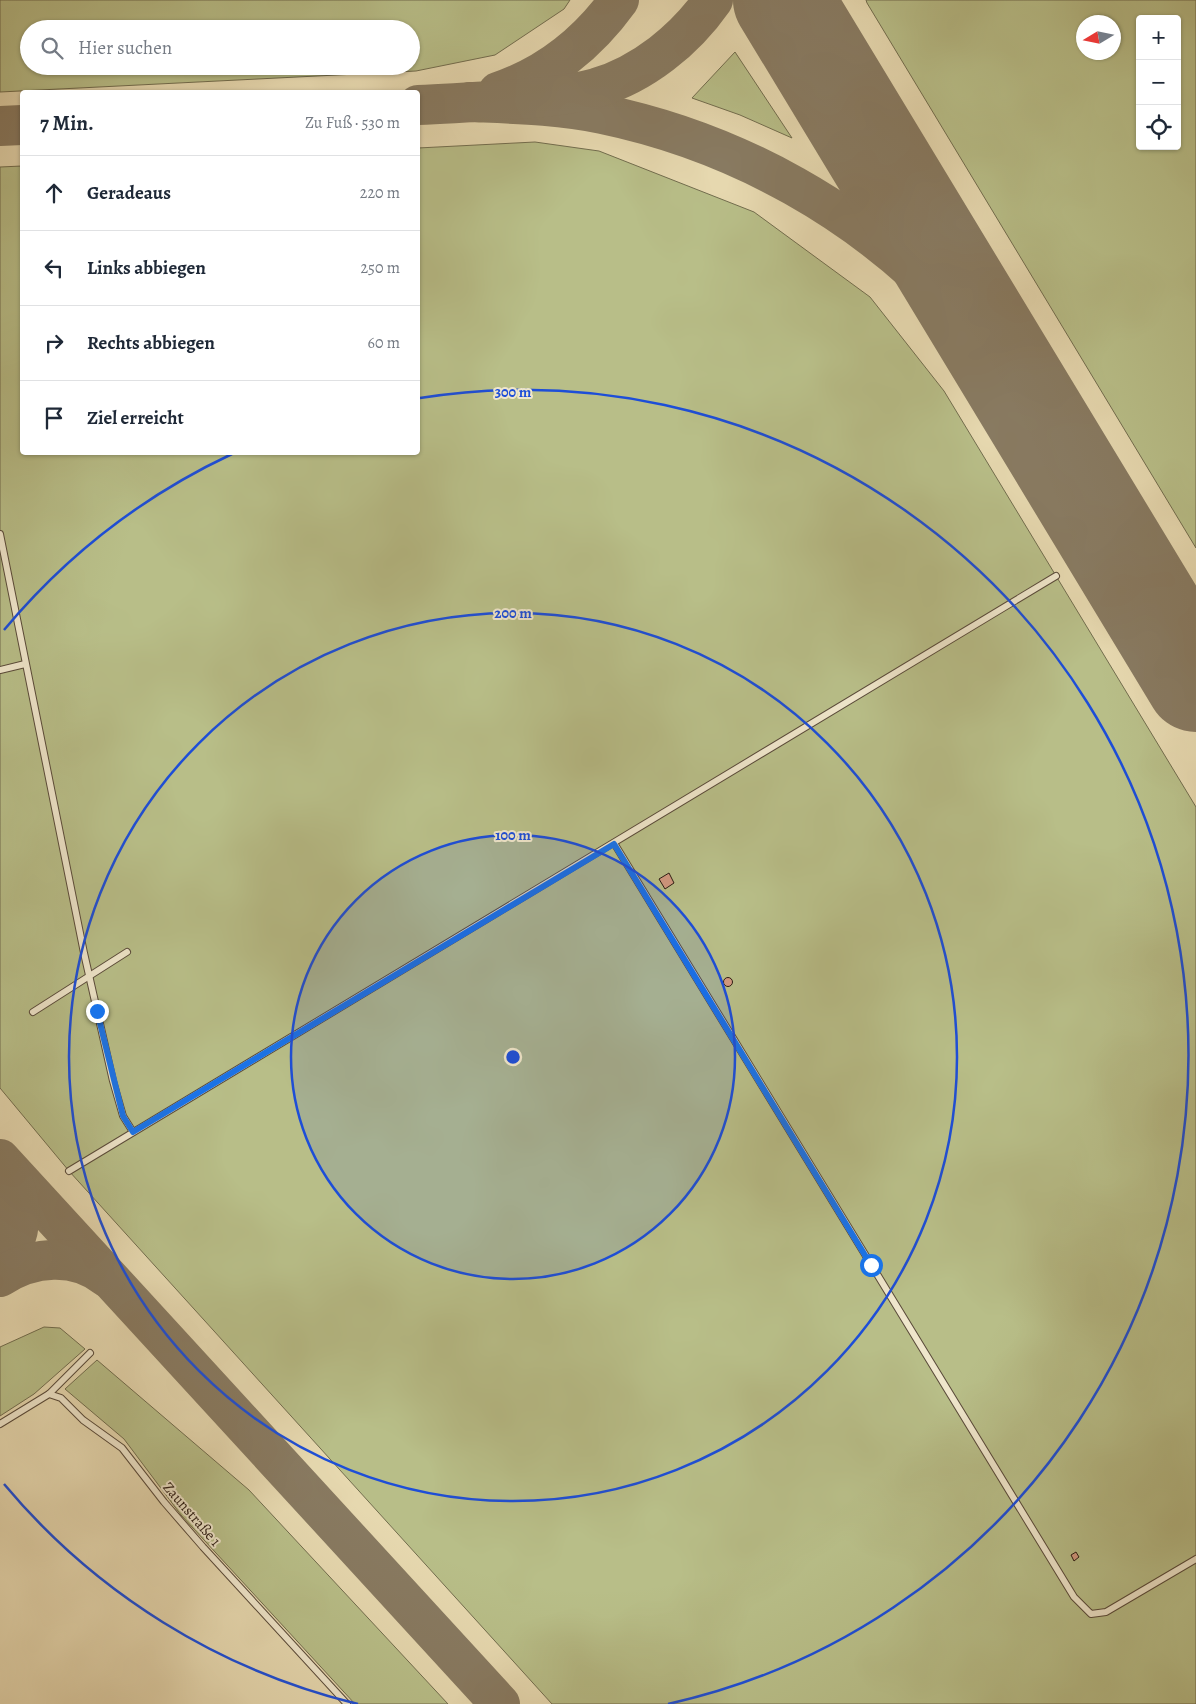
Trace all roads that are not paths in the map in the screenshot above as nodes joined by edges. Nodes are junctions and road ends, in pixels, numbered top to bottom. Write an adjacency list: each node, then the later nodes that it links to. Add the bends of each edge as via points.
1 (0, 534): 3 (lane)
2 (1056, 576): 5 (lane)
3 (25, 664): 4 (lane); 7 (lane)
4 (0, 670)
5 (614, 844): 9 (lane); 14 (lane, via 1074,1597 1091,1614 1106,1612)
6 (128, 952): 7 (lane)
7 (89, 976): 8 (lane); 9 (lane, via 120,1107)
8 (33, 1012)
9 (133, 1132): 10 (lane)
10 (69, 1171)
11 (90, 1354): 12 (lane)
12 (48, 1394): 13 (lane); 15 (lane, Zaunstraße 1, via 61,1398 83,1420 122,1448 202,1547)
13 (0, 1424)
14 (1196, 1559)
15 (347, 1704)

